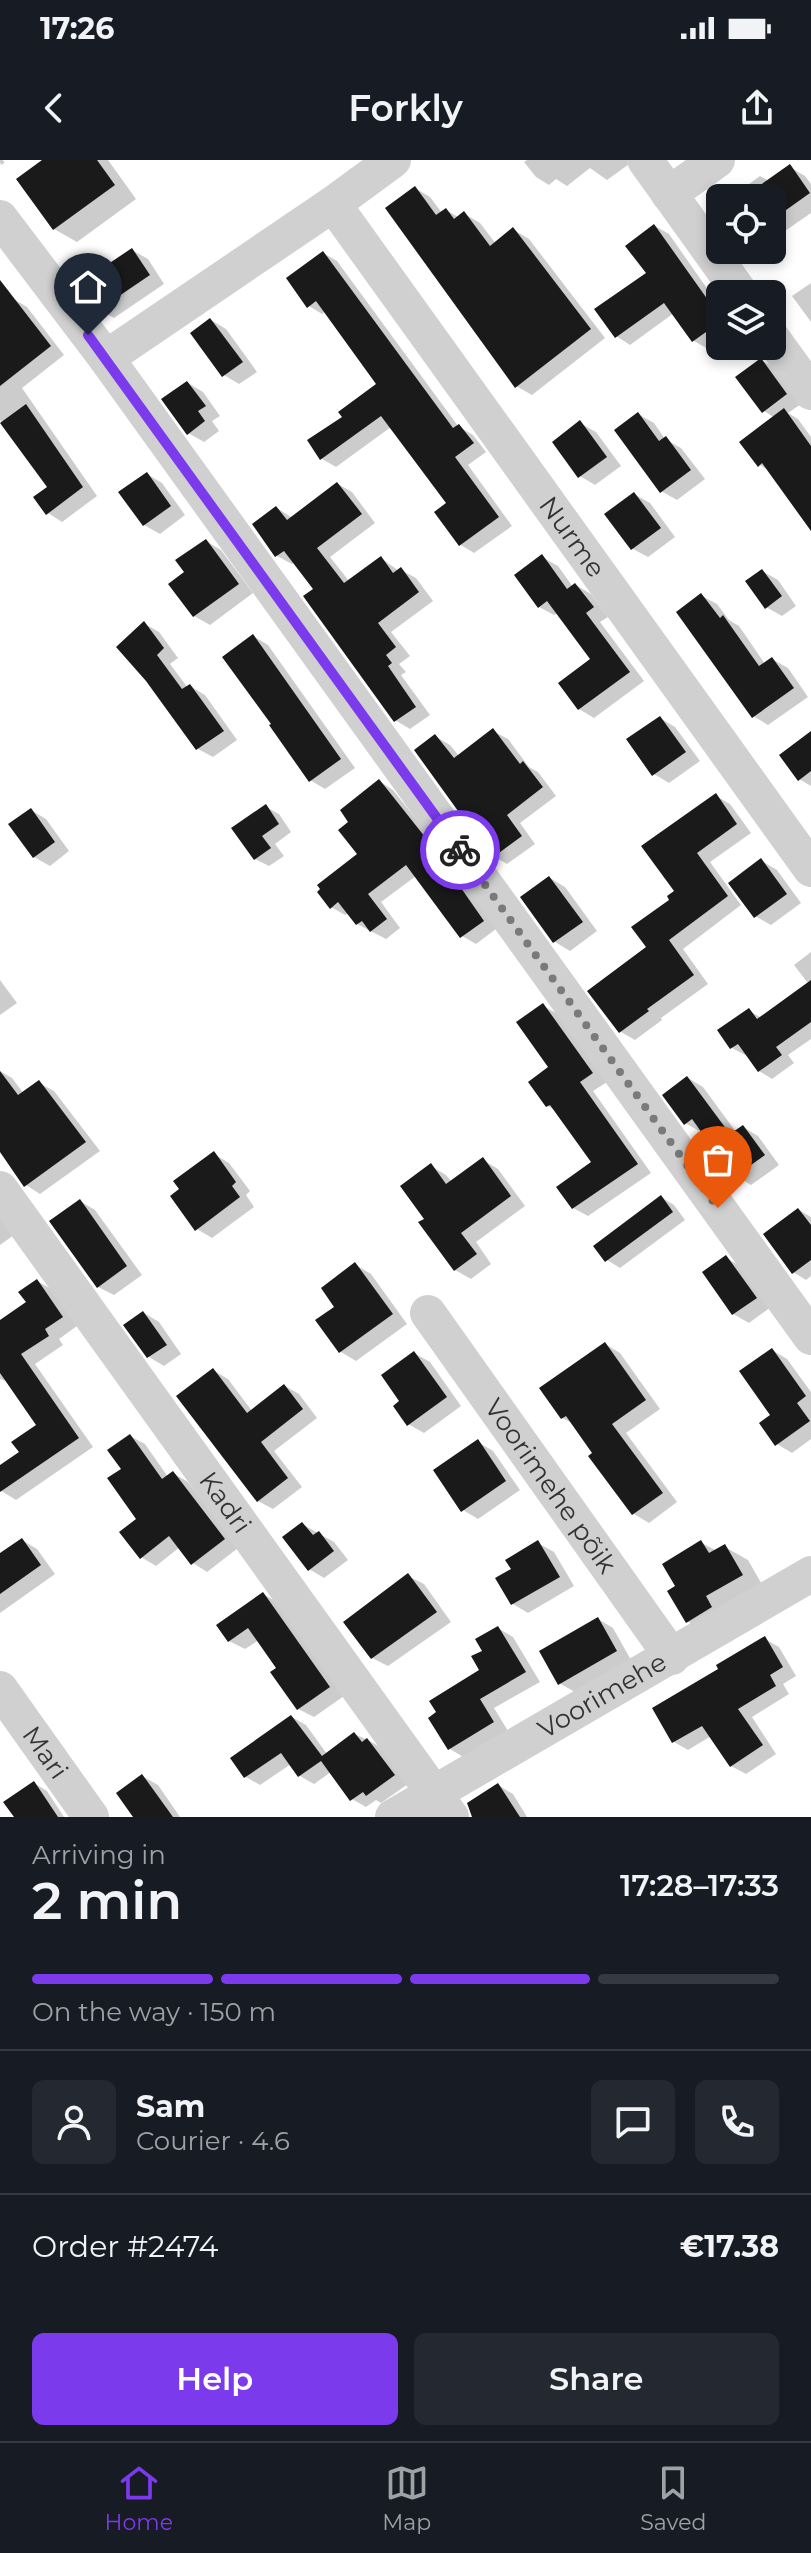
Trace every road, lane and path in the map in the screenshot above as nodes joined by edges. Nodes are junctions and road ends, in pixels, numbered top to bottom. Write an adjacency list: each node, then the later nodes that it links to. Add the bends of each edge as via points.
1 (393, 160): 5 (street)
2 (645, 160): 4 (street)
3 (717, 160): 4 (street)
4 (669, 194): 7 (street)
5 (333, 204): 9 (street); 11 (street, Nurme)
6 (0, 218): 9 (street)
7 (731, 280)
8 (786, 357): 10 (street)
9 (106, 358): 14 (street)
10 (811, 392)
11 (811, 869)
12 (0, 1189): 18 (street, Kadri)
13 (428, 1313): 16 (street, Voorimehe põik)
14 (811, 1337)
15 (811, 1574): 16 (street, Voorimehe)
16 (672, 1657): 18 (street, Voorimehe)
17 (0, 1689): 19 (street, Mari)
18 (443, 1805): 20 (street, Voorimehe)
19 (91, 1817)
20 (393, 1817)

